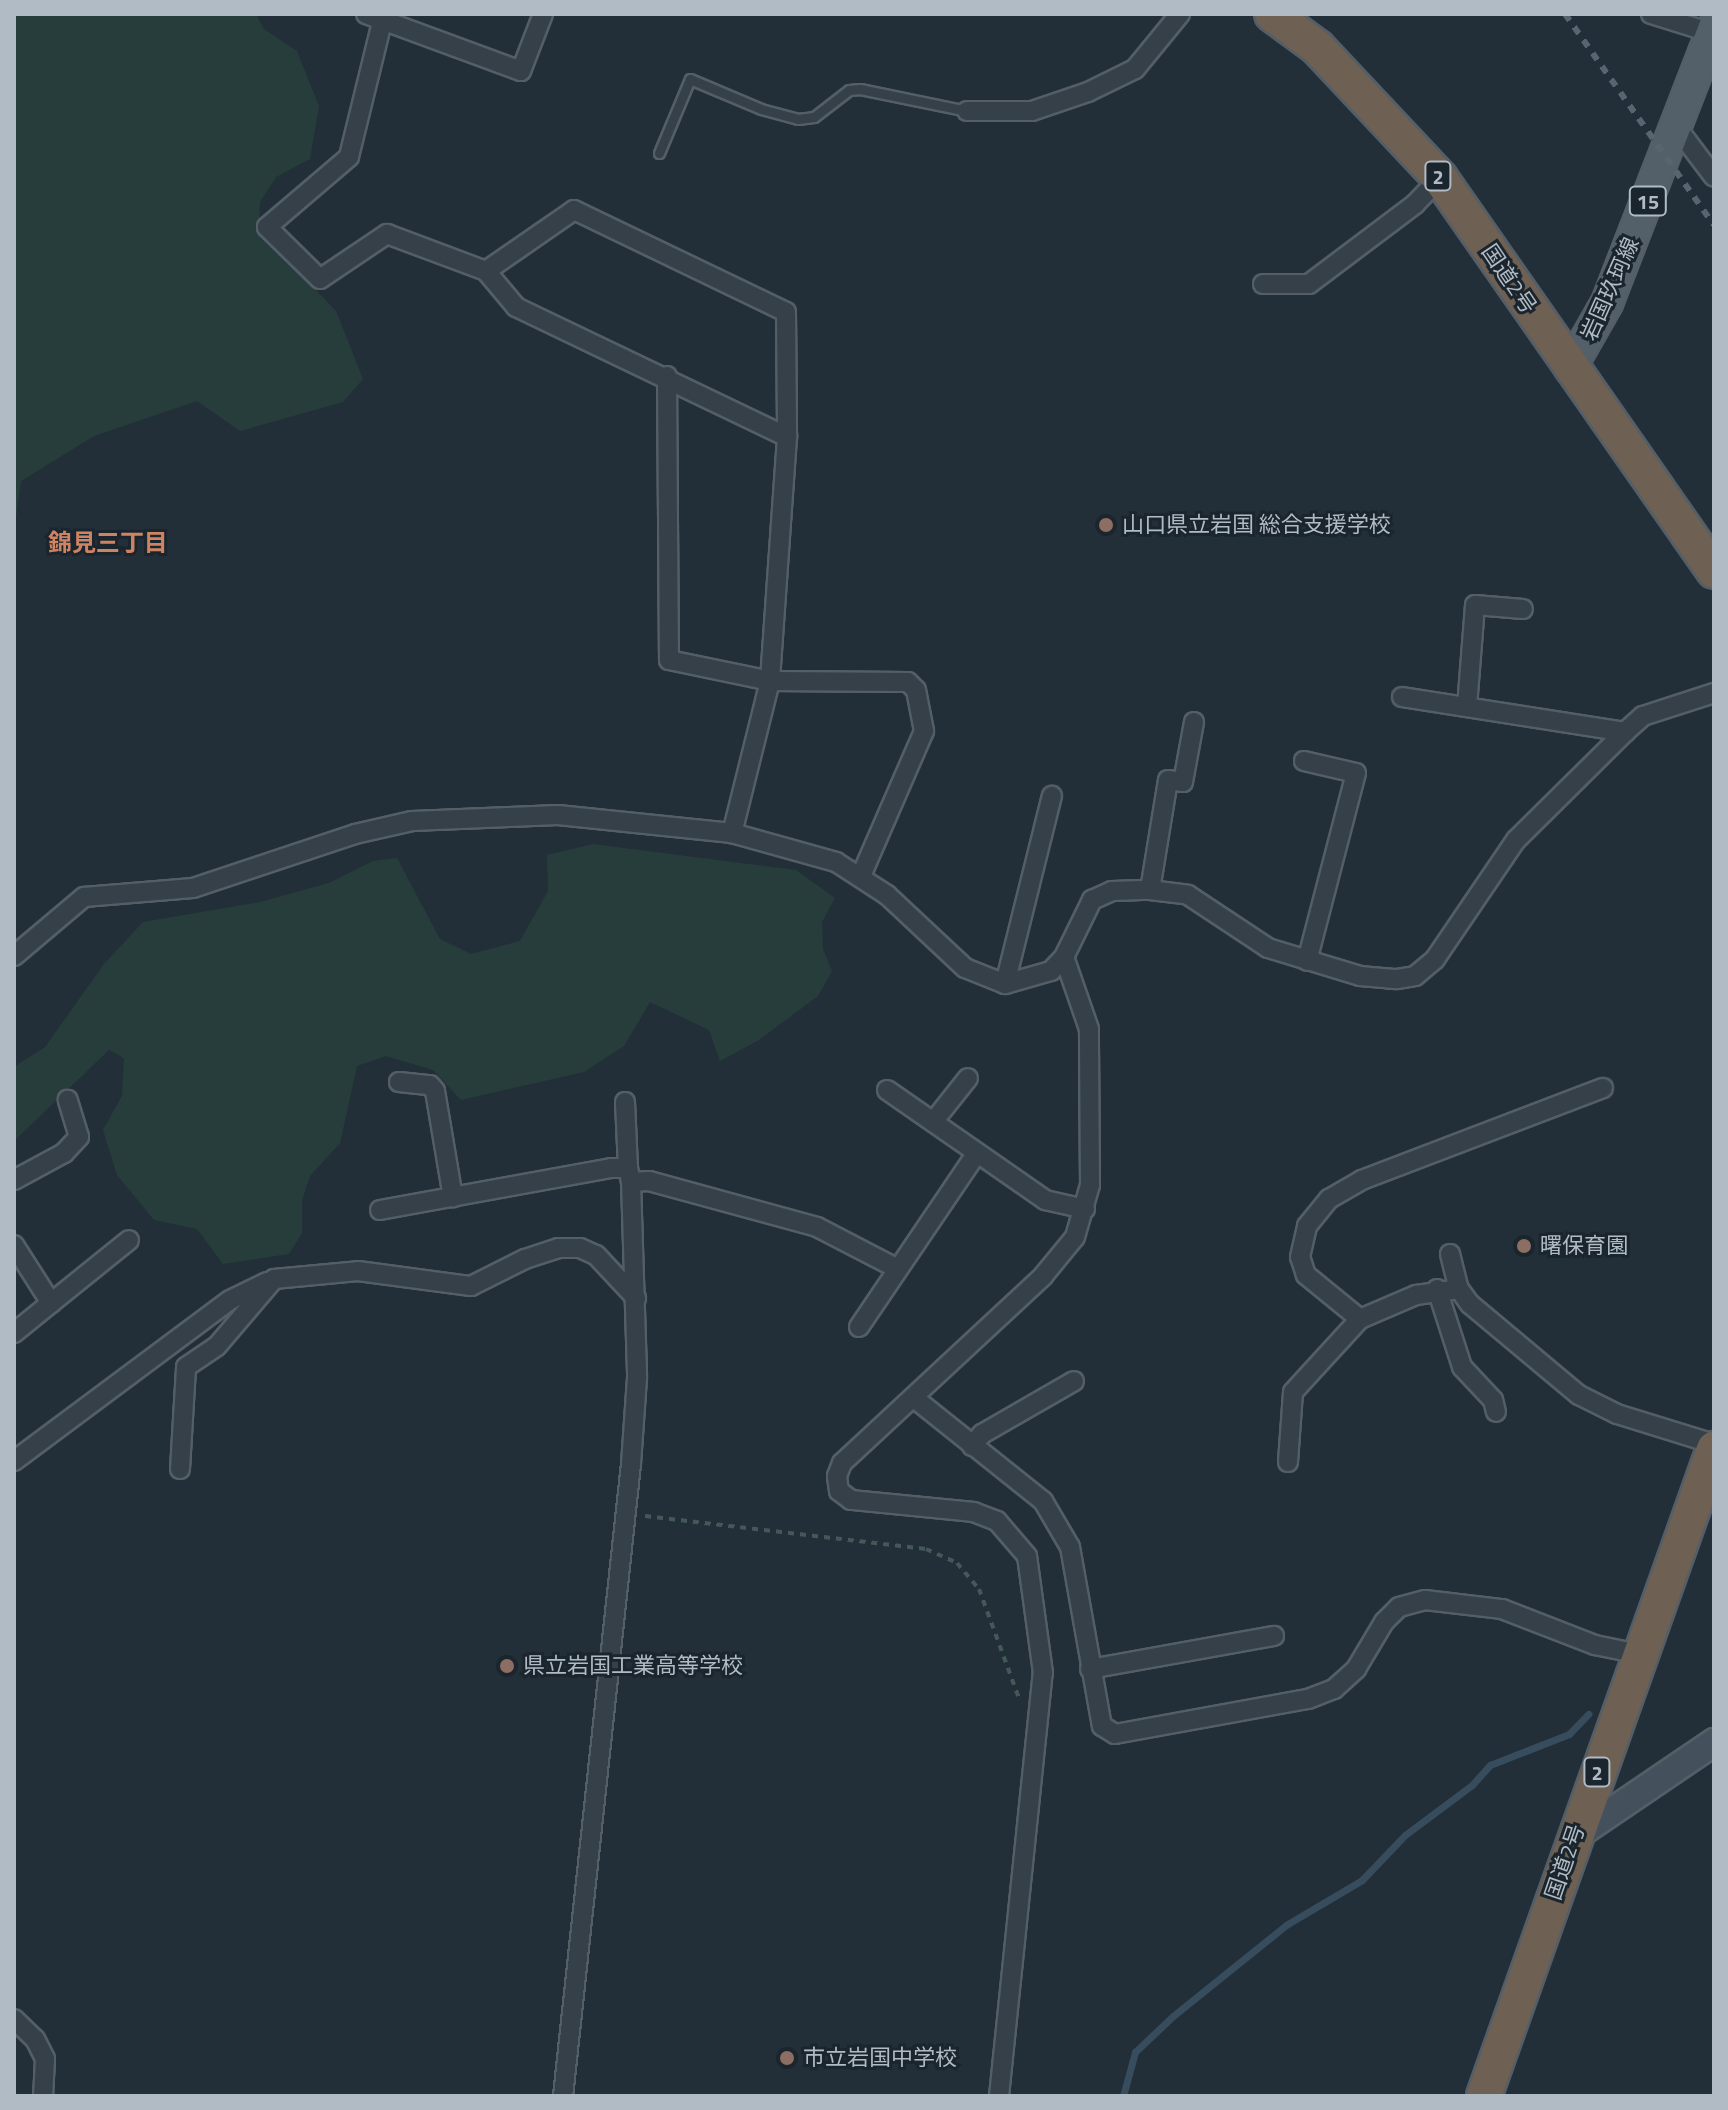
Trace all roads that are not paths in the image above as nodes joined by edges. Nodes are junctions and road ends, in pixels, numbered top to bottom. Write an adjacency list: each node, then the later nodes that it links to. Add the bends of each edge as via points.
1 (543, 14): 5 (street, via 521,71)
2 (1180, 14): 7 (street, via 1135,69 1088,92 1032,111)
3 (1272, 14): 11 (highway, 国道2号 / 2, via 1317,47)
4 (1651, 14): 6 (street)
5 (377, 16): 12 (street, via 349,157 267,227 320,279 387,234)
6 (1713, 30): 8 (main road, 岩国玖珂線 / 15)
7 (967, 111): 9 (lane, via 860,89 849,90 814,117 798,119 690,79)
8 (1677, 128): 10 (street); 14 (main road, 岩国玖珂線 / 15, via 1607,303)
9 (659, 153)
10 (1714, 177)
11 (1440, 178): 13 (street, via 1415,204 1309,284); 14 (highway, 国道2号 / 2)
12 (486, 271): 15 (street, via 516,307); 16 (street, via 574,210 786,312)
13 (1263, 284)
14 (1570, 368): 17 (highway, 国道2号 / 2)
15 (667, 376): 16 (street); 19 (street, via 669,660)
16 (787, 437): 19 (street)
17 (1714, 571)
18 (1523, 609): 22 (street, via 1475,605)
19 (770, 681): 27 (street); 28 (street, via 908,682 916,690 924,731)
20 (1714, 693): 24 (street, via 1643,716)
21 (1402, 697): 22 (street)
22 (1467, 707): 24 (street)
23 (1194, 722): 29 (street, via 1183,782 1168,780)
24 (1625, 732): 32 (street, via 1556,806 1516,840 1477,890 1455,934 1415,976 1360,976)
25 (1304, 761): 32 (street, via 1356,773)
26 (1052, 796): 33 (street)
27 (732, 833): 28 (street, via 836,862); 30 (street, via 558,815 412,821 355,834 193,888 84,897)
28 (861, 876): 33 (street, via 965,968)
29 (1150, 890): 31 (street, via 1112,891 1092,900); 32 (street, via 1188,895 1268,948)
30 (18, 944)
31 (1064, 957): 33 (street, via 1051,971); 45 (street, via 1089,1029 1092,1135)
32 (1307, 961)
33 (1005, 984)
34 (968, 1078): 40 (street)
35 (399, 1082): 44 (street, via 430,1085 435,1091)
36 (1603, 1088): 56 (street, via 1362,1180 1329,1199 1307,1226 1300,1257 1306,1275)
37 (887, 1090): 40 (street)
38 (68, 1100): 43 (street, via 79,1137 64,1153)
39 (625, 1102): 42 (street)
40 (933, 1122): 41 (street)
41 (977, 1153): 45 (street, via 1045,1200); 50 (street)
42 (629, 1175): 44 (street); 50 (street, via 817,1227); 54 (street)
43 (14, 1180)
44 (453, 1197): 46 (street)
45 (1085, 1209): 60 (street, via 1075,1237 1043,1276)
46 (380, 1210)
47 (129, 1240): 55 (street)
48 (14, 1245): 55 (street)
49 (1450, 1254): 53 (street)
50 (898, 1269): 57 (street)
51 (274, 1279): 54 (street, via 358,1271 471,1286 525,1259 558,1248 580,1248 596,1255); 64 (street, via 230,1300); 66 (street, via 217,1346 186,1367)
52 (1437, 1289): 53 (street); 56 (street); 61 (street, via 1462,1367 1493,1400)
53 (1459, 1289): 63 (street, via 1494,1327 1579,1395 1617,1414)
54 (636, 1298): 74 (street, via 637,1378 626,1514)
55 (51, 1303): 58 (street)
56 (1360, 1319): 65 (street, via 1293,1392)
57 (859, 1327)
58 (14, 1333)
59 (1074, 1381): 62 (street, via 982,1434)
60 (914, 1398): 62 (street); 75 (street, via 842,1463 839,1491 851,1500 974,1512 997,1521 1027,1556 1039,1624 1043,1673 1038,1735)
61 (1496, 1412)
62 (972, 1446): 69 (street, via 1043,1501 1070,1547)
63 (1714, 1446): 68 (highway, 国道2号 / 2)
64 (14, 1461)
65 (1288, 1462)
66 (180, 1469)
67 (1274, 1636): 69 (street)
68 (1639, 1654): 69 (street, via 1595,1645 1502,1609 1425,1600 1399,1607 1356,1669 1334,1689 1308,1699 1115,1734 1102,1726); 71 (highway, 国道2号 / 2)
69 (1090, 1669)
70 (1714, 1742): 71 (street)
71 (1573, 1838): 76 (highway, 国道2号 / 2)
72 (14, 2019): 73 (street, via 45,2059)
73 (43, 2096)
74 (563, 2096)
75 (999, 2096)
76 (1484, 2096)

